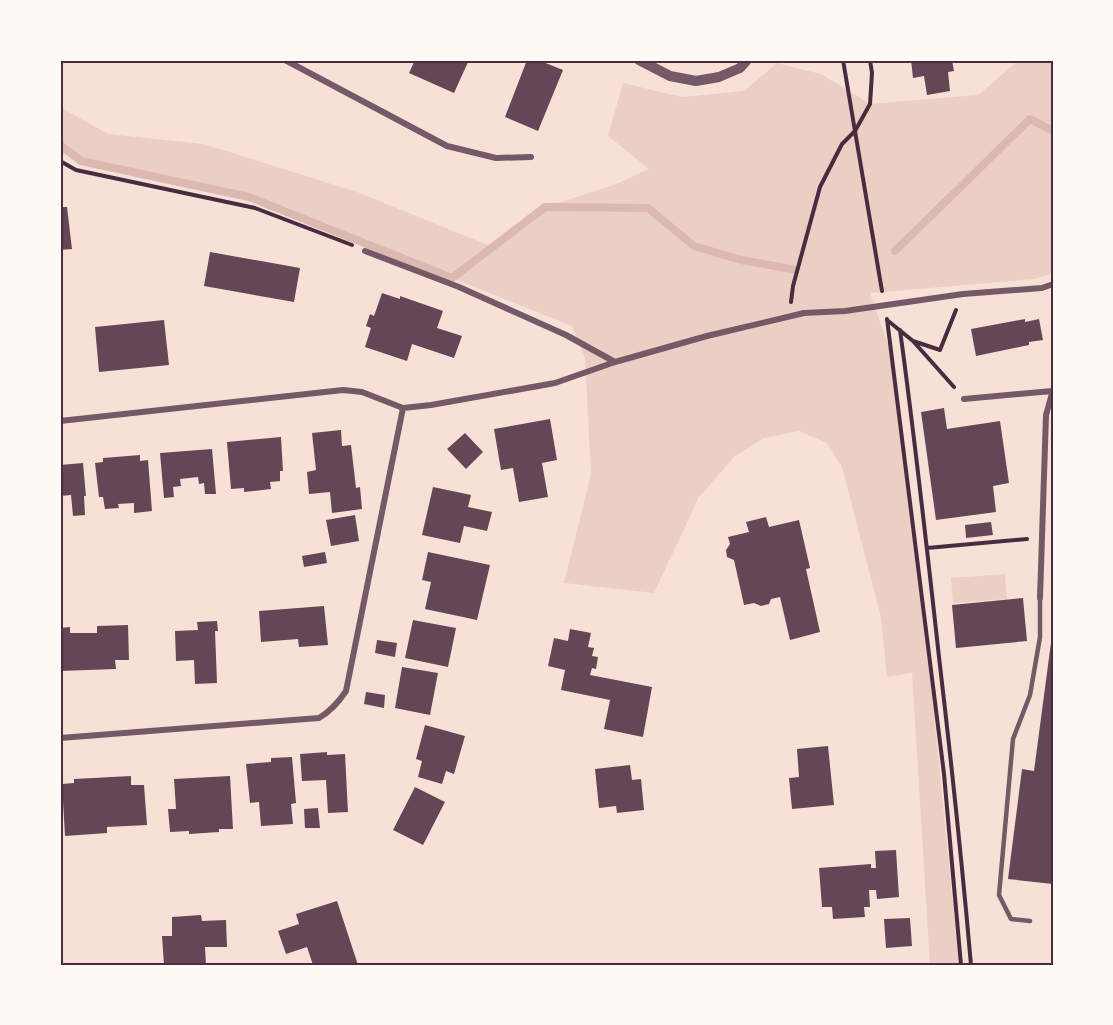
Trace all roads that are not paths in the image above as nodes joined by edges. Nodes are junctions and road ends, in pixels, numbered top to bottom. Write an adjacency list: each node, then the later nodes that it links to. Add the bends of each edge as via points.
1 (285, 60): 4 (street, via 447,146 496,159)
2 (639, 60): 3 (street, via 670,76 696,81 730,73)
3 (747, 60)
4 (531, 157)
5 (366, 251): 7 (street, via 459,287)
6 (1053, 284): 7 (street, via 804,313)
7 (615, 362): 10 (street, via 555,383)
8 (1053, 391): 9 (street); 12 (street, via 1046,415)
9 (964, 399)
10 (403, 408): 11 (street, via 362,392 343,390); 13 (street, via 346,691 329,712 319,718)
11 (60, 422)
12 (1040, 598): 14 (lane, via 1040,637 1030,695 1013,739 999,895 1011,919)
13 (60, 738)
14 (1030, 921)

